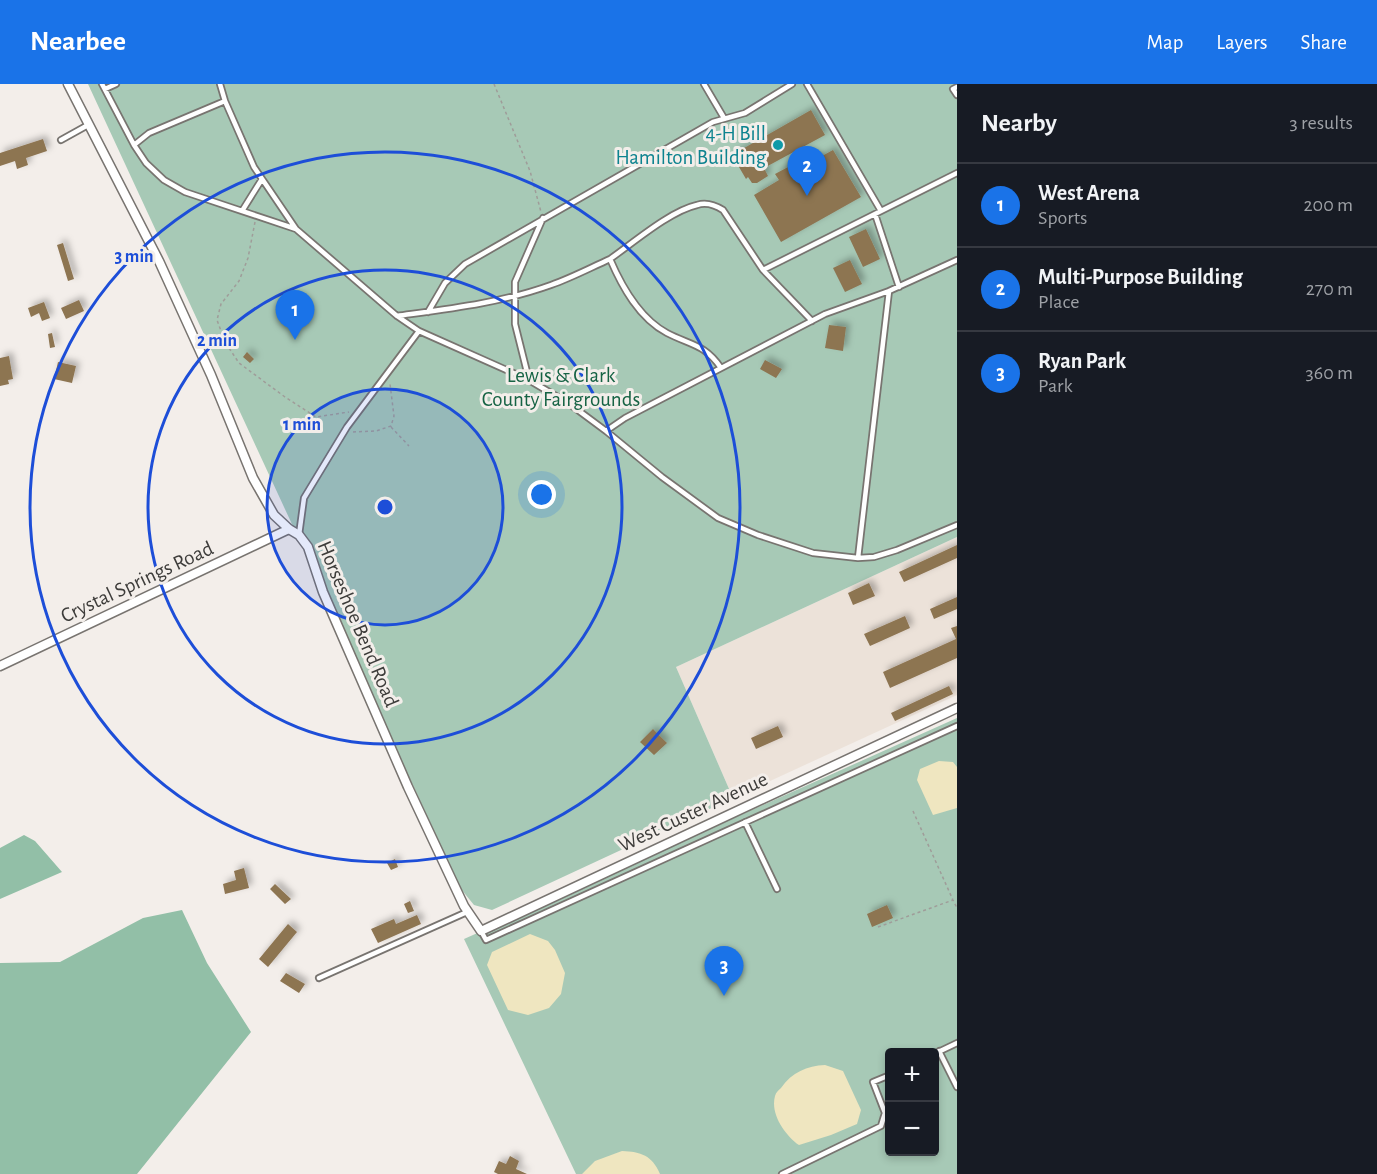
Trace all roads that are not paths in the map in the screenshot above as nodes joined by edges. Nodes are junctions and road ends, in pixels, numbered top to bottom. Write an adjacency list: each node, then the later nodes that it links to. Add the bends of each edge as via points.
1 (68, 84): 13 (street, Horseshoe Bend Road)
2 (116, 84): 8 (lane)
3 (220, 84): 11 (lane)
4 (704, 84): 12 (lane)
5 (792, 84): 12 (lane, via 745,113)
6 (807, 84): 20 (lane)
7 (949, 84): 9 (lane)
8 (103, 87): 15 (lane)
9 (955, 88): 10 (lane)
10 (957, 95)
11 (225, 101): 15 (lane, via 149,133); 17 (lane)
12 (724, 118): 22 (lane)
13 (88, 125): 14 (lane); 38 (street, Horseshoe Bend Road, via 159,261 212,375 253,478 274,515)
14 (61, 140)
15 (134, 145): 19 (lane, via 164,180 185,192)
16 (955, 174): 18 (lane); 20 (lane)
17 (262, 179): 19 (lane); 23 (lane)
18 (957, 181)
19 (242, 211): 23 (lane)
20 (881, 211): 21 (lane)
21 (875, 214): 26 (lane); 27 (lane)
22 (543, 218): 29 (lane, via 514,282); 30 (lane, via 465,264 445,283)
23 (296, 229): 31 (lane)
24 (610, 260): 26 (lane, via 680,211 699,204 723,210); 29 (lane); 34 (lane, via 647,318 666,332 710,353)
25 (957, 260): 27 (lane)
26 (763, 270): 32 (lane)
27 (898, 287): 28 (lane)
28 (889, 291): 32 (lane); 40 (lane)
29 (514, 296): 30 (lane); 35 (lane, via 518,340)
30 (428, 312): 31 (lane)
31 (397, 316): 33 (lane)
32 (812, 321): 34 (lane)
33 (419, 331): 35 (lane); 39 (lane, via 343,432 304,498)
34 (721, 368): 36 (lane)
35 (529, 380): 36 (lane)
36 (606, 431): 40 (lane, via 718,518 813,553)
37 (957, 525): 40 (lane, via 897,550)
38 (289, 529): 39 (street, Horseshoe Bend Road); 41 (street, Crystal Springs Road)
39 (299, 535): 46 (street, Horseshoe Bend Road, via 308,547 322,592)
40 (858, 558)
41 (0, 666)
42 (957, 708): 47 (street, West Custer Avenue)
43 (957, 726): 44 (lane)
44 (745, 822): 45 (lane); 47 (lane, via 486,940)
45 (777, 889)
46 (467, 912): 47 (street); 48 (lane)
47 (481, 931)
48 (319, 978)
49 (957, 1043): 50 (lane)
50 (939, 1051)
51 (939, 1056): 53 (lane)
52 (885, 1077): 54 (lane, via 873,1082 885,1113 880,1126)
53 (957, 1087)
54 (782, 1174)

